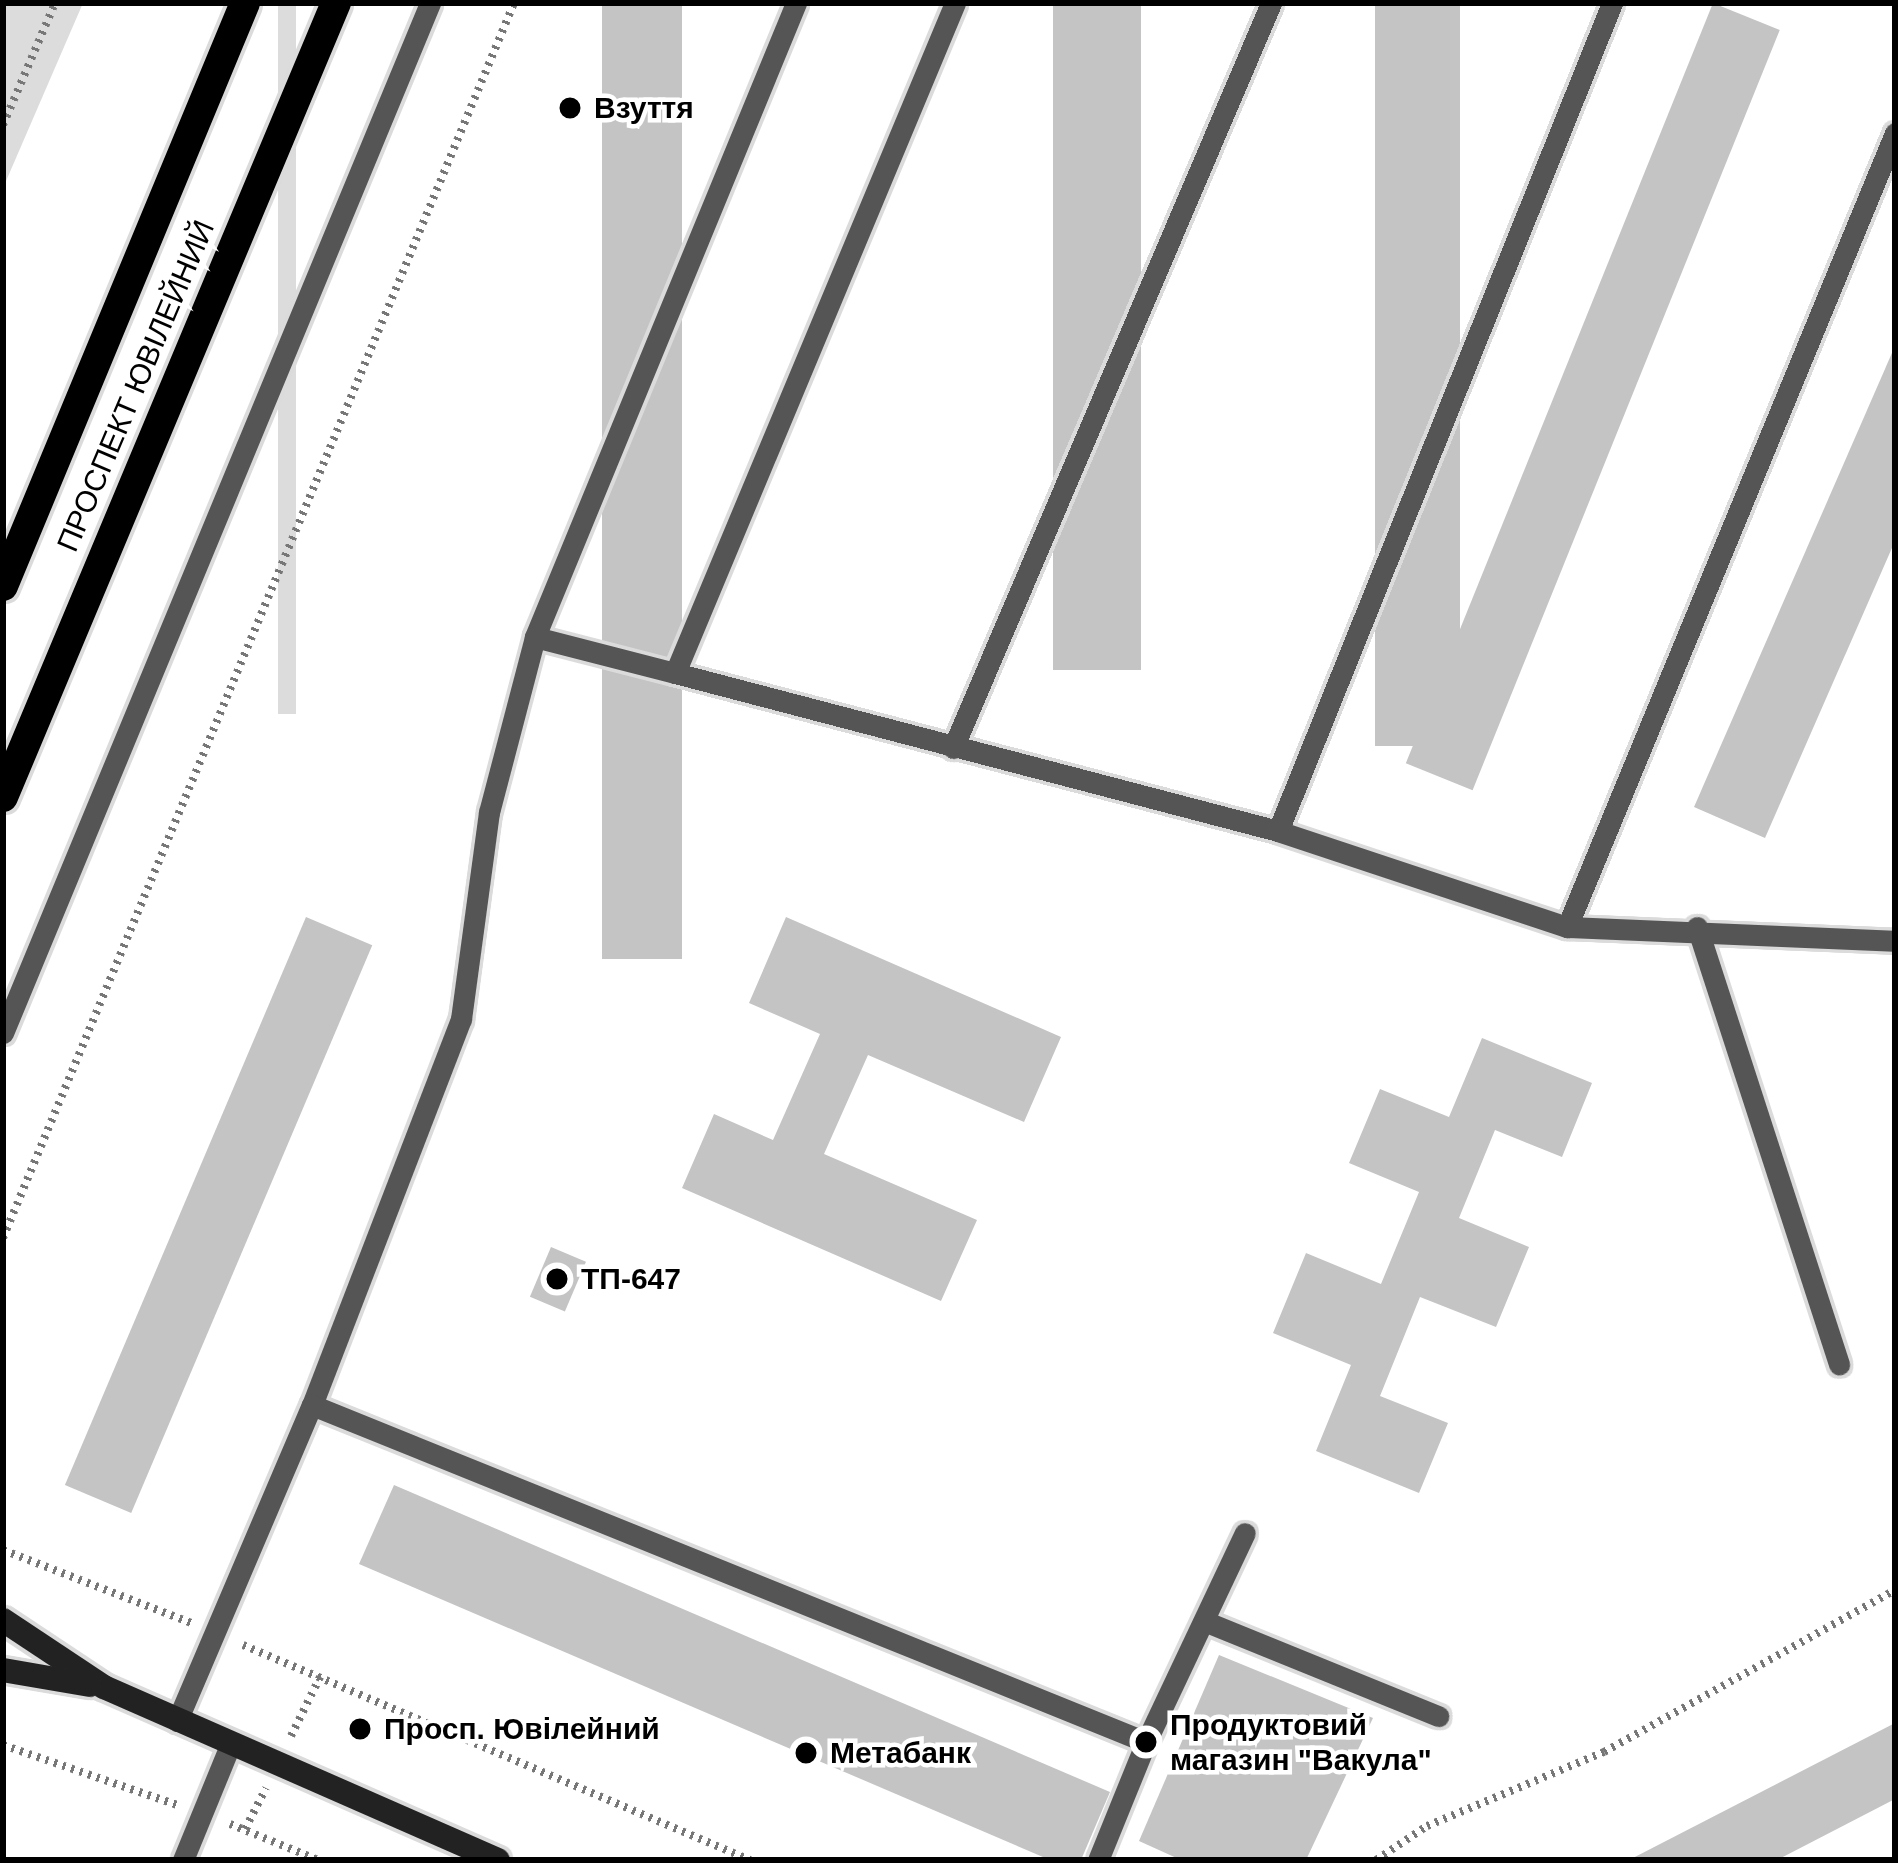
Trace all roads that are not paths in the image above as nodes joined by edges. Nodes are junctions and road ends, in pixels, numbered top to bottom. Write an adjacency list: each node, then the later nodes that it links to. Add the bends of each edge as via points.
1 (245, 3): 9 (main road, ПРОСПЕКТ ЮВІЛЕЙНИЙ)
2 (336, 3): 13 (main road, ПРОСПЕКТ ЮВІЛЕЙНИЙ)
3 (430, 3): 18 (lane)
4 (796, 3): 10 (lane)
5 (955, 3): 11 (lane)
6 (1271, 3): 12 (lane)
7 (1612, 3): 14 (lane)
8 (1895, 133): 15 (lane)
9 (3, 586)
10 (535, 637): 11 (lane); 20 (lane, via 489,812 461,1019)
11 (675, 674): 12 (lane)
12 (953, 748): 14 (lane)
13 (3, 796)
14 (1278, 831): 15 (lane)
15 (1567, 926): 16 (lane)
16 (1697, 927): 17 (lane); 19 (lane)
17 (1895, 941)
18 (3, 1033)
19 (1839, 1365)
20 (312, 1405): 27 (lane); 28 (lane)
21 (1246, 1533): 23 (lane)
22 (3, 1620): 25 (main road)
23 (1204, 1622): 26 (lane); 28 (lane)
24 (3, 1670): 25 (main road)
25 (104, 1688): 27 (main road)
26 (1438, 1716)
27 (177, 1721): 29 (main road)
28 (1146, 1742): 32 (lane)
29 (229, 1748): 30 (lane); 31 (main road)
30 (183, 1860)
31 (498, 1860)
32 (1098, 1860)

